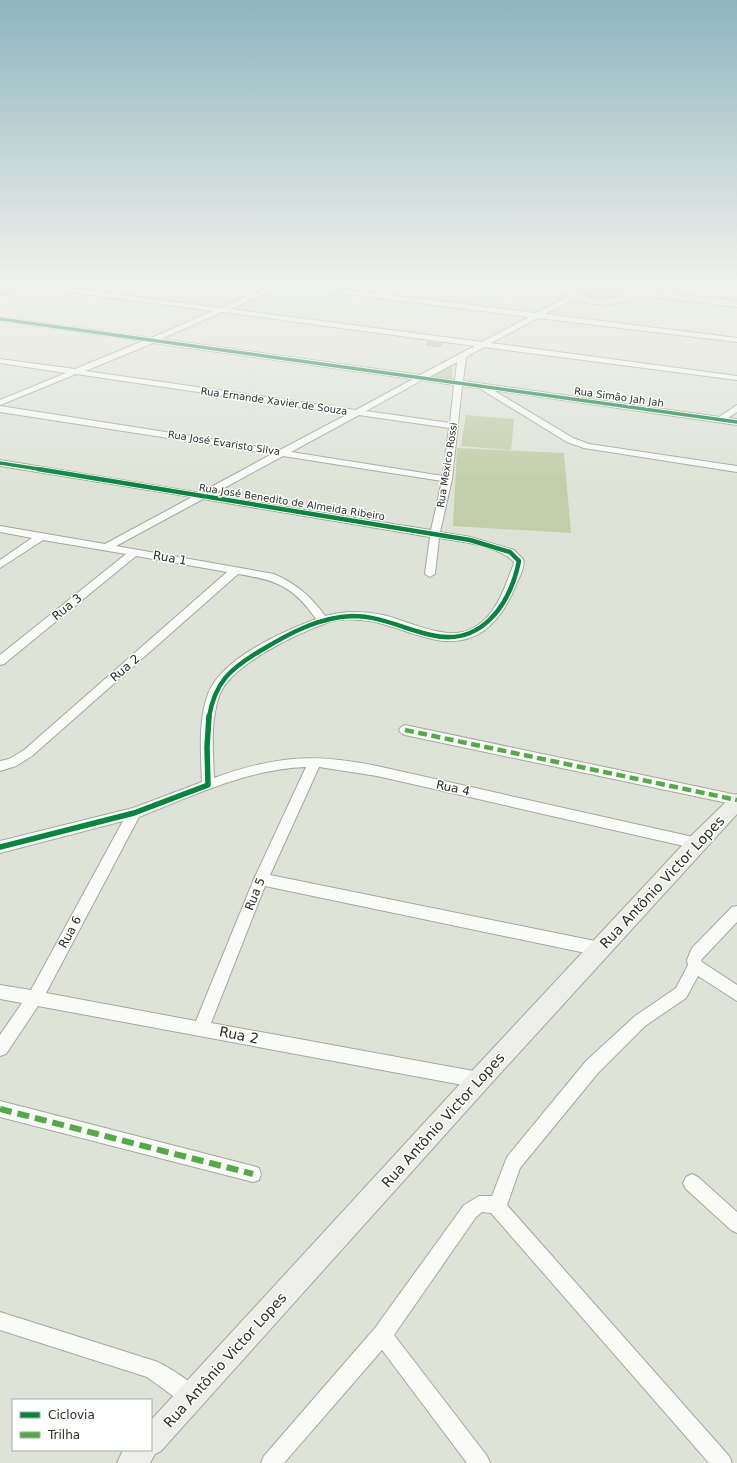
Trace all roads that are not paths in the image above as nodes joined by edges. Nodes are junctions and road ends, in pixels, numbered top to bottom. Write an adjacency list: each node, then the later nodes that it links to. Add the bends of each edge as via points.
1 (130, 349): 7 (street)
2 (218, 349): 8 (street, Rua Simão Jah Jah)
3 (472, 349): 5 (street)
4 (522, 349): 9 (street)
5 (462, 355): 8 (street); 10 (street, Rua Mexico Rossi)
6 (0, 361): 7 (street, Rua Ernande Xavier de Souza)
7 (74, 372): 12 (street); 15 (street, Rua Ernande Xavier de Souza)
8 (420, 378): 10 (street, Rua Simão Jah Jah); 15 (street)
9 (737, 378)
10 (459, 383): 11 (street, Rua Simão Jah Jah); 18 (street, Rua Mexico Rossi)
11 (478, 386): 16 (street, Rua Simão Jah Jah); 21 (street, via 570,440 587,446)
12 (0, 403)
13 (737, 408): 16 (street)
14 (0, 409): 19 (street, Rua José Evaristo Silva)
15 (358, 413): 18 (street, Rua Ernande Xavier de Souza); 19 (street)
16 (720, 420): 17 (street, Rua Simão Jah Jah)
17 (737, 422)
18 (453, 426): 22 (street, Rua Mexico Rossi)
19 (284, 452): 22 (street, Rua José Evaristo Silva); 23 (street)
20 (0, 463): 23 (street, Rua José Benedito de Almeida Ribeiro)
21 (737, 469)
22 (447, 479): 25 (street, Rua Mexico Rossi)
23 (201, 496): 25 (street, Rua José Benedito de Almeida Ribeiro); 27 (street)
24 (0, 529): 26 (street, Rua 1)
25 (435, 534): 31 (street, Rua Mexico Rossi); 32 (street, Rua José Benedito de Almeida Ribeiro, via 482,543 510,552 519,562 496,615 487,625 460,636 431,636 394,622 371,617 352,616)
26 (40, 536): 27 (street, Rua 1); 29 (street)
27 (107, 547): 28 (street, Rua 1)
28 (134, 552): 30 (street, Rua 1); 33 (street, Rua 3)
29 (0, 565)
30 (236, 570): 32 (street, Rua 1, via 270,576 291,585 306,597); 36 (street, Rua 2, via 28,753)
31 (430, 574)
32 (323, 621): 37 (street, via 253,656 232,670 219,684 211,703 206,750)
33 (0, 661)
34 (405, 730): 38 (street)
35 (315, 762): 37 (street, Rua 4, via 279,765 245,772); 40 (street, Rua 4, via 395,776); 42 (street, Rua 5)
36 (6, 765)
37 (208, 785): 39 (street, Rua 4)
38 (737, 801): 40 (main road, Rua Antônio Victor Lopes)
39 (134, 813): 41 (street, Rua 4); 48 (street, Rua 6)
40 (697, 843): 44 (main road, Rua Antônio Victor Lopes)
41 (0, 847)
42 (261, 880): 44 (street); 49 (street, Rua 5)
43 (737, 912): 45 (street, via 697,952)
44 (600, 949): 51 (main road, Rua Antônio Victor Lopes)
45 (695, 966): 47 (street); 55 (street, via 681,993 640,1021 587,1073 513,1163)
46 (0, 992): 48 (street, Rua 2)
47 (737, 994)
48 (35, 998): 49 (street, Rua 2); 50 (street, Rua 6)
49 (201, 1028): 51 (street, Rua 2)
50 (0, 1048)
51 (479, 1080): 59 (main road, Rua Antônio Victor Lopes)
52 (0, 1109): 53 (street)
53 (253, 1174)
54 (692, 1183): 56 (street)
55 (497, 1207): 58 (street, via 488,1202 478,1204 470,1211); 65 (street)
56 (737, 1224)
57 (0, 1321): 59 (street, via 151,1370 165,1377)
58 (382, 1335): 63 (street); 64 (street)
59 (191, 1397): 60 (main road, Rua Antônio Victor Lopes)
60 (152, 1440)
61 (141, 1451): 62 (main road)
62 (130, 1463)
63 (271, 1463)
64 (480, 1463)
65 (722, 1463)

